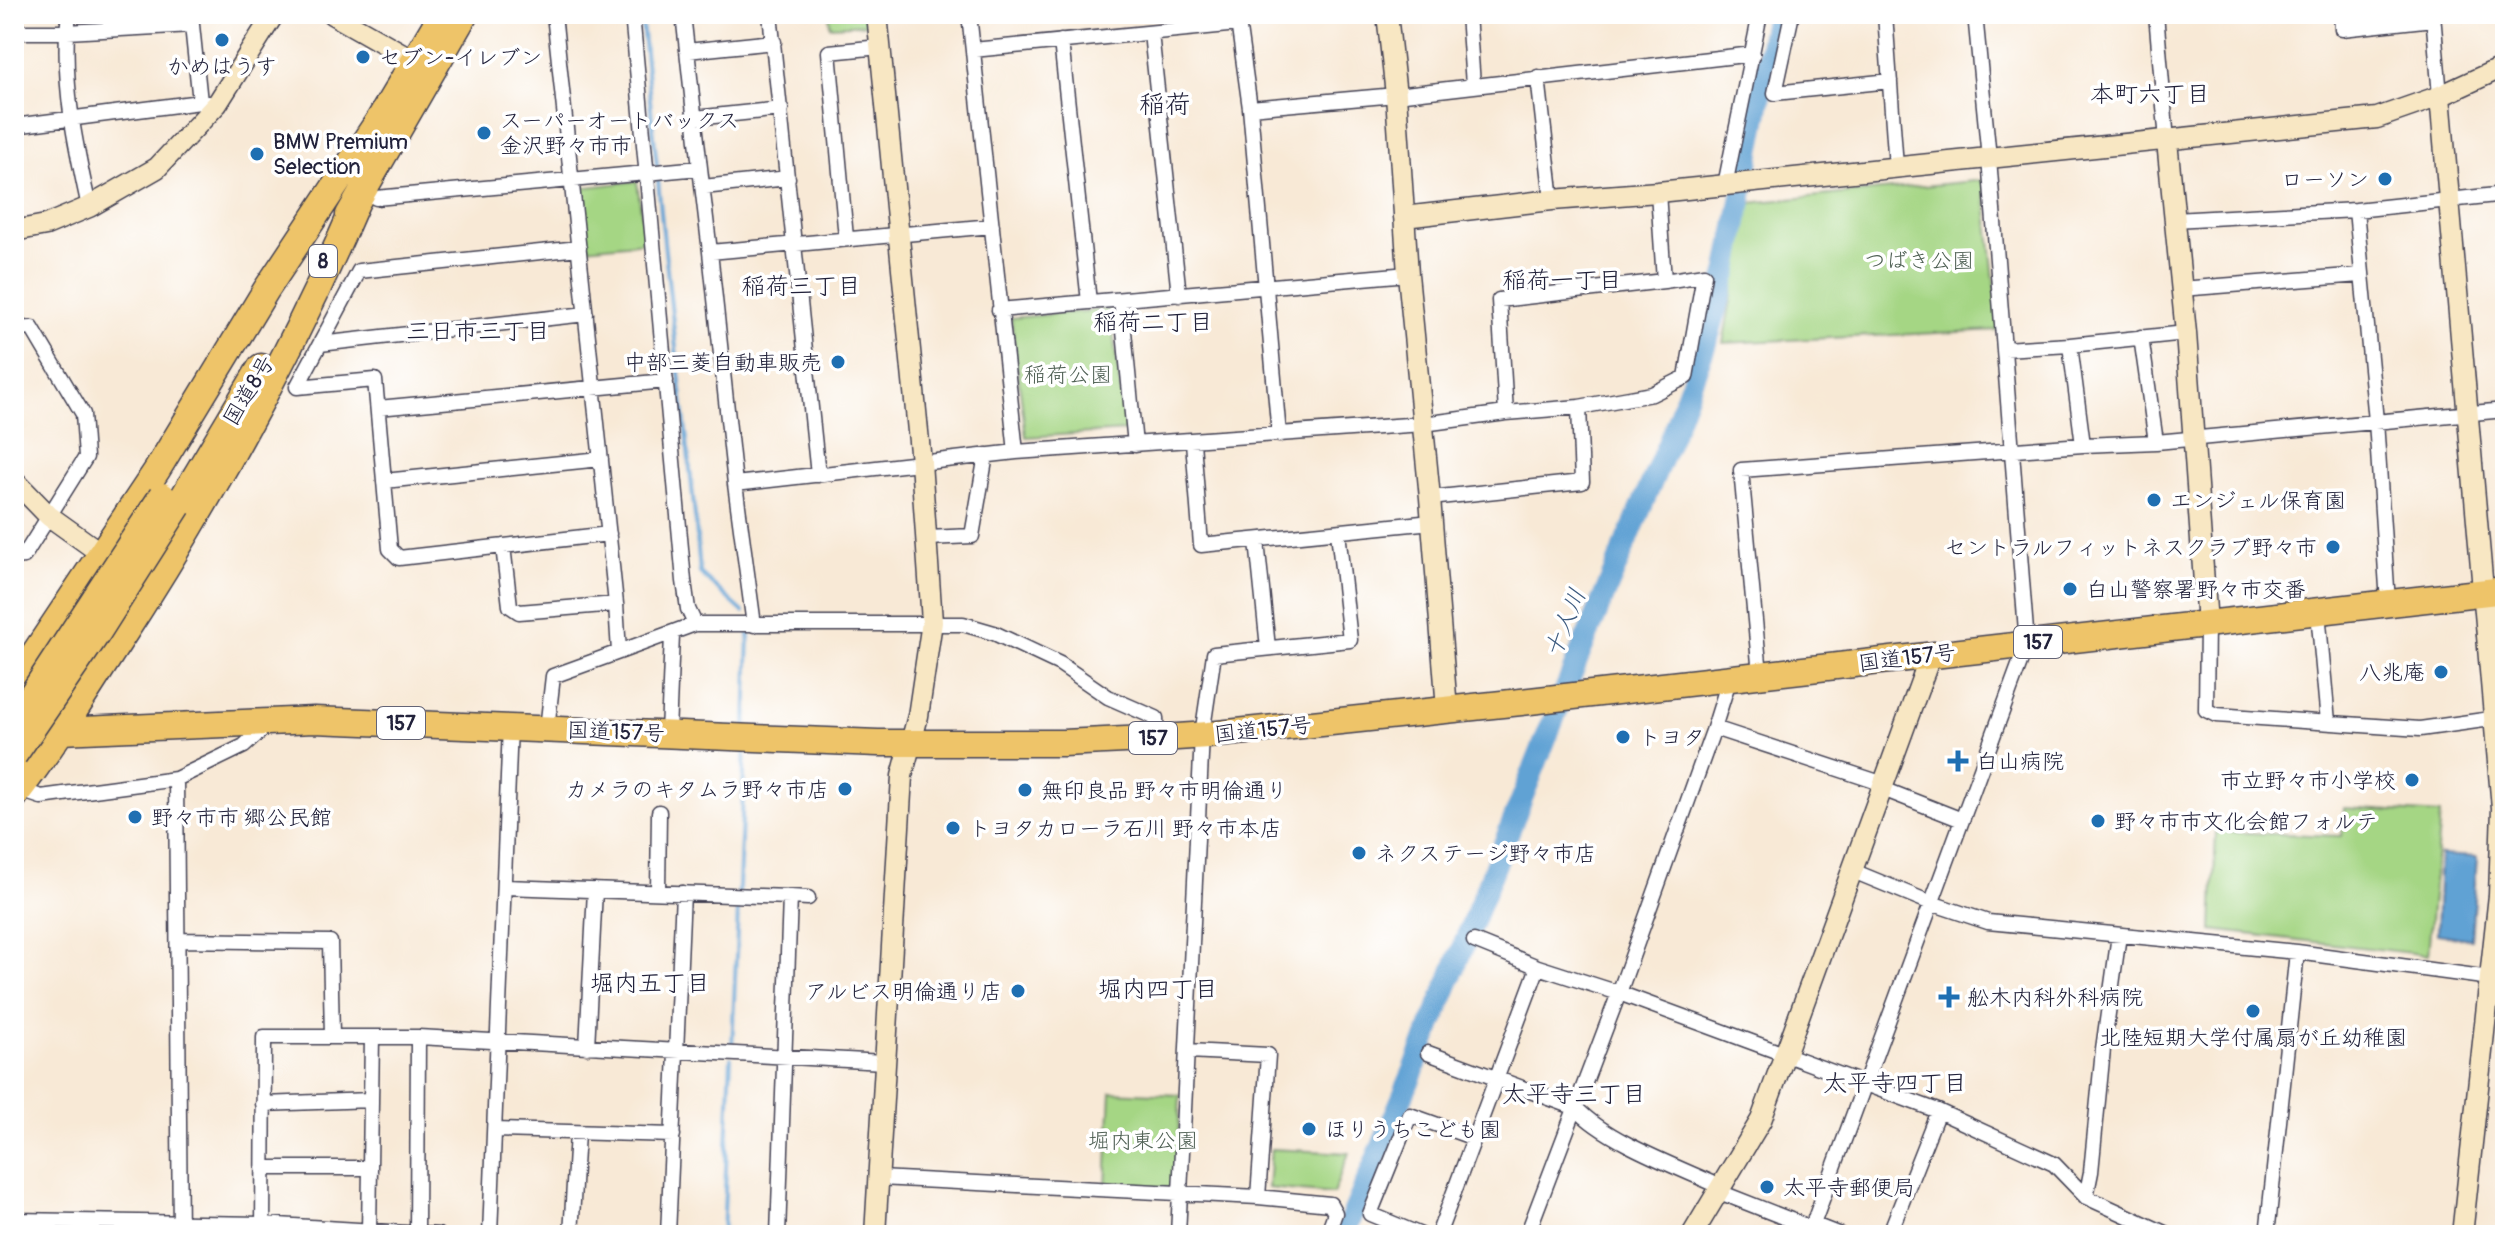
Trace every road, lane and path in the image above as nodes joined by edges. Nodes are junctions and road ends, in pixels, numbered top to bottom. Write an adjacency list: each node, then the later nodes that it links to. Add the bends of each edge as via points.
1 (69, 14): 24 (street)
2 (274, 14): 39 (street)
3 (336, 14): 32 (street)
4 (442, 14): 32 (highway, 国道8号 / 8)
5 (465, 14): 57 (highway, 国道8号 / 8)
6 (554, 14): 52 (street)
7 (632, 14): 50 (street)
8 (683, 14): 30 (street)
9 (770, 14): 27 (street)
10 (877, 14): 28 (street)
11 (969, 14): 29 (street)
12 (1387, 14): 37 (street)
13 (1468, 14): 36 (street)
14 (1760, 14): 31 (street)
15 (1792, 14): 35 (street, via 1775,93)
16 (1885, 14): 35 (street)
17 (1975, 14): 47 (street)
18 (2156, 14): 46 (street)
19 (2341, 14): 20 (street, via 2342,29)
20 (2433, 17): 38 (street)
21 (1238, 19): 25 (street); 40 (street)
22 (191, 20): 24 (street); 39 (street)
23 (14, 32): 24 (street)
24 (67, 32): 42 (street)
25 (1151, 33): 26 (street); 76 (street)
26 (1061, 41): 29 (street); 78 (street)
27 (774, 42): 30 (street); 41 (street)
28 (880, 47): 66 (street); 67 (street, via 829,52)
29 (973, 50): 64 (street)
30 (687, 51): 43 (street)
31 (1753, 54): 34 (street); 53 (street)
32 (415, 61): 44 (highway, 国道8号 / 8)
33 (2505, 66): 38 (street)
34 (1538, 77): 36 (street); 59 (street)
35 (1890, 81): 48 (street)
36 (1473, 85): 37 (street)
37 (1396, 95): 40 (street); 62 (street)
38 (2440, 96): 46 (street, via 2377,118); 58 (street)
39 (209, 103): 42 (street); 60 (street, via 157,168)
40 (1250, 108): 74 (street)
41 (781, 109): 43 (street); 51 (street)
42 (69, 118): 45 (street); 60 (street)
43 (695, 118): 49 (street)
44 (379, 120): 112 (highway, 国道8号 / 8); 120 (highway)
45 (14, 126)
46 (2167, 141): 47 (street); 63 (street)
47 (1989, 158): 48 (street); 86 (street)
48 (1896, 167): 53 (street)
49 (700, 168): 50 (street); 54 (street)
50 (648, 172): 52 (street); 87 (street)
51 (788, 178): 54 (street); 68 (street)
52 (571, 179): 57 (street); 69 (street)
53 (1729, 184): 55 (street)
54 (703, 187): 70 (street)
55 (1658, 192): 59 (street); 73 (street)
56 (2505, 194): 58 (street)
57 (360, 197): 112 (highway, 国道8号 / 8); 122 (highway, via 286,357)
58 (2450, 199): 61 (street); 93 (street)
59 (1552, 200): 62 (street)
60 (89, 207): 65 (street, via 46,225)
61 (2356, 210): 63 (street); 72 (street)
62 (1404, 217): 71 (street)
63 (2174, 220): 75 (street)
64 (992, 226): 66 (street); 79 (street)
65 (14, 231)
66 (899, 234): 67 (street); 106 (street)
67 (846, 238): 68 (street)
68 (795, 244): 70 (street); 107 (street)
69 (579, 248): 80 (street); 84 (street, via 359,271)
70 (710, 252): 110 (street)
71 (1408, 274): 74 (street); 95 (street)
72 (2361, 275): 75 (street); 94 (street)
73 (1664, 281): 89 (street, via 1704,275 1686,377 1652,394); 92 (street, via 1499,300)
74 (1265, 287): 76 (street); 96 (street)
75 (2180, 289): 82 (street)
76 (1179, 295): 77 (street)
77 (1121, 300): 78 (street); 100 (street)
78 (1089, 302): 79 (street)
79 (999, 310): 103 (street)
80 (586, 314): 84 (street); 88 (street)
81 (14, 329): 113 (street, via 32,328 83,414 86,457)
82 (2186, 333): 83 (street); 97 (street)
83 (2141, 337): 85 (street); 99 (street)
84 (320, 344): 90 (street, via 297,387 375,380)
85 (2070, 345): 86 (street); 101 (street)
86 (2004, 349): 102 (street)
87 (666, 381): 88 (street); 128 (street, via 684,581)
88 (594, 388): 90 (street); 105 (street)
89 (1579, 407): 92 (street); 111 (street, via 1582,482)
90 (378, 408): 109 (street)
91 (2505, 410): 93 (street)
92 (1506, 413): 95 (street)
93 (2468, 413): 94 (street); 123 (street)
94 (2376, 421): 97 (street); 124 (street)
95 (1423, 424): 96 (street); 111 (street)
96 (1279, 435): 98 (street)
97 (2195, 439): 99 (street); 129 (street)
98 (1193, 442): 100 (street); 118 (street, via 1201,545)
99 (2156, 442): 101 (street)
100 (1135, 445): 103 (street)
101 (2083, 445): 102 (street)
102 (2012, 451): 132 (street); 136 (street, via 1741,470)
103 (1016, 452): 104 (street)
104 (986, 455): 106 (street); 117 (street, via 972,536)
105 (601, 459): 109 (street); 116 (street)
106 (921, 462): 107 (street); 117 (street)
107 (818, 475): 110 (street)
108 (14, 480): 113 (street)
109 (384, 481): 119 (street, via 390,549 399,558)
110 (735, 484): 130 (street)
111 (1430, 498): 114 (street)
112 (170, 501): 142 (highway, 国道8号 / 8, bridge); 153 (highway, 国道8号 / 8, bridge, via 98,632)
113 (49, 516): 120 (street); 121 (street, via 24,556)
114 (1432, 522): 115 (street); 139 (street)
115 (1338, 532): 118 (street); 133 (street, via 1350,640)
116 (609, 534): 119 (street); 125 (street)
117 (928, 538): 127 (street)
118 (1257, 541): 133 (street)
119 (503, 546): 125 (street, via 510,606 519,612)
120 (102, 554): 122 (street); 138 (highway)
121 (14, 557)
122 (156, 585): 147 (highway)
123 (2494, 592): 124 (highway, 国道157号 / 157); 140 (street)
124 (2388, 603): 126 (highway, 国道157号 / 157)
125 (616, 604): 134 (street)
126 (2318, 612): 129 (highway, 国道157号 / 157); 143 (street)
127 (932, 622): 130 (street); 151 (street, via 994,633 1060,664 1108,697 1156,718); 152 (street)
128 (695, 624): 130 (street); 131 (street)
129 (2207, 624): 132 (highway, 国道157号 / 157); 143 (street, via 2206,710)
130 (754, 625)
131 (672, 635): 134 (street); 149 (street)
132 (2027, 644): 135 (highway, 国道157号 / 157); 158 (street)
133 (1268, 648): 150 (street, via 1214,654)
134 (619, 652): 146 (street, via 553,676)
135 (1931, 654): 136 (highway, 国道157号 / 157); 155 (street)
136 (1760, 674): 137 (highway, 国道157号 / 157)
137 (1730, 677): 139 (highway, 国道157号 / 157); 145 (street)
138 (14, 684)
139 (1447, 709): 150 (highway, 国道157号 / 157)
140 (2499, 718): 143 (street, via 2420,729); 172 (street)
141 (273, 720): 144 (highway, 国道157号 / 157); 147 (highway, 国道157号 / 157); 154 (street, via 244,746)
142 (14, 722)
143 (2328, 722)
144 (510, 726): 146 (highway, 国道157号 / 157); 160 (street)
145 (1714, 728): 155 (street); 173 (street)
146 (547, 729): 149 (highway, 国道157号 / 157)
147 (61, 730): 148 (highway, 国道157号 / 157); 156 (highway)
148 (14, 733)
149 (668, 733): 152 (highway, 国道157号 / 157)
150 (1202, 735): 151 (highway, 国道157号 / 157); 180 (street)
151 (1157, 738): 152 (highway, 国道157号 / 157)
152 (909, 743): 184 (street, via 902,776)
153 (14, 755)
154 (176, 779): 156 (street, via 41,797); 168 (street)
155 (1883, 787): 158 (street); 159 (street)
156 (17, 794)
157 (659, 812): 162 (street)
158 (1962, 820): 166 (street)
159 (1853, 871): 166 (street); 182 (street)
160 (505, 887): 161 (street); 177 (street)
161 (595, 890): 162 (street); 178 (street)
162 (658, 892): 163 (street)
163 (683, 893): 164 (street); 179 (street)
164 (790, 897): 165 (street); 183 (street)
165 (808, 898)
166 (1931, 903): 167 (street, via 1988,922); 186 (street)
167 (2119, 935): 170 (street); 201 (street)
168 (178, 940): 174 (street, via 330,942); 204 (street)
169 (1474, 941): 171 (street)
170 (2297, 952): 172 (street); 224 (street)
171 (1538, 967): 173 (street); 185 (street)
172 (2498, 979): 225 (street)
173 (1619, 993): 182 (street); 189 (street)
174 (332, 1037): 175 (street); 188 (street, via 264,1037)
175 (372, 1037): 176 (street); 187 (street)
176 (418, 1037): 177 (street); 208 (street)
177 (498, 1042): 178 (street); 191 (street)
178 (587, 1047): 179 (street)
179 (677, 1051): 183 (street); 193 (street)
180 (1188, 1051): 199 (street); 200 (street, via 1268,1055)
181 (1428, 1053): 185 (street)
182 (1787, 1054): 186 (street); 198 (street, via 1761,1120)
183 (784, 1057): 184 (street); 213 (street)
184 (884, 1062): 197 (street)
185 (1497, 1078): 189 (street); 194 (street)
186 (1864, 1085): 190 (street); 205 (street)
187 (371, 1100): 188 (street); 196 (street)
188 (263, 1104): 195 (street)
189 (1576, 1108): 198 (street, via 1641,1151); 219 (street)
190 (1938, 1111): 201 (street, via 2054,1164); 222 (street)
191 (495, 1130): 192 (street); 210 (street)
192 (577, 1133): 193 (street); 211 (street)
193 (673, 1135): 212 (street)
194 (1474, 1138): 217 (street, via 1410,1115 1370,1214); 218 (street)
195 (263, 1168): 196 (street); 206 (street)
196 (370, 1168): 207 (street)
197 (879, 1178): 199 (street); 214 (street)
198 (1718, 1188): 205 (street); 220 (street)
199 (1180, 1194): 200 (street); 215 (street)
200 (1258, 1197): 216 (street, via 1330,1204 1335,1213)
201 (2086, 1197): 223 (street)
202 (14, 1220): 203 (street)
203 (97, 1228): 204 (street)
204 (180, 1228): 206 (street)
205 (1811, 1229): 221 (street)
206 (262, 1230): 207 (street)
207 (369, 1232): 208 (street)
208 (417, 1234): 209 (street)
209 (438, 1235)
210 (490, 1235)
211 (571, 1235)
212 (668, 1235)
213 (778, 1235)
214 (875, 1235)
215 (1178, 1235)
216 (1327, 1235)
217 (1421, 1235)
218 (1438, 1235)
219 (1527, 1235)
220 (1692, 1235)
221 (1840, 1235)
222 (1889, 1235)
223 (2169, 1235)
224 (2267, 1235)
225 (2462, 1235)

